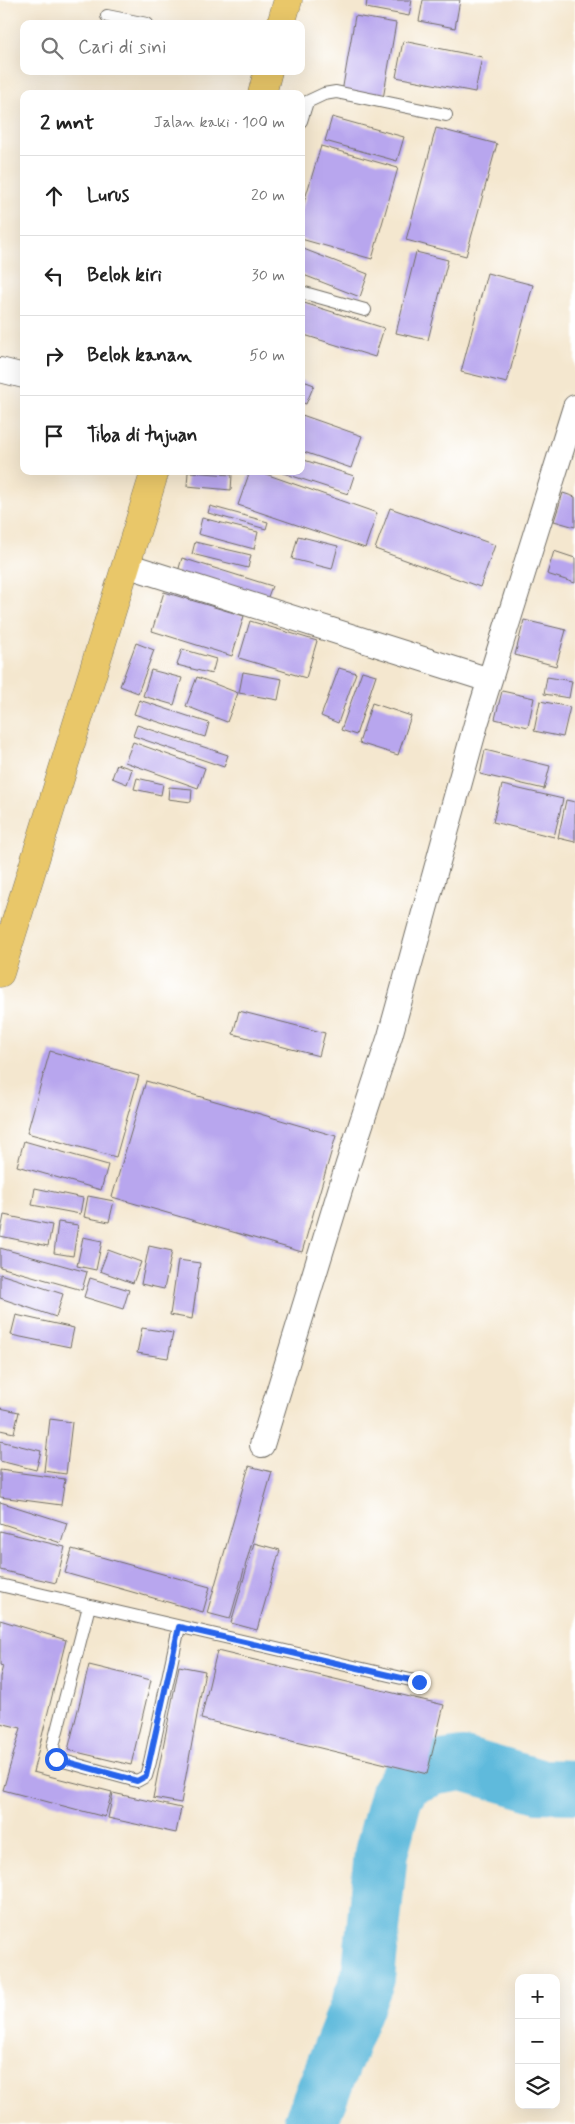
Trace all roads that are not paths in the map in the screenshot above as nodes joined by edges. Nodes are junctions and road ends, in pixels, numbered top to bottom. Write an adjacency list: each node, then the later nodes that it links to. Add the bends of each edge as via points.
1 (288, 0): 4 (highway)
2 (107, 16): 3 (lane)
3 (127, 20)
4 (282, 20)
5 (267, 75): 6 (highway)
6 (263, 90)
7 (305, 110): 8 (lane, via 308,102 336,92)
8 (446, 115)
9 (305, 293): 10 (lane)
10 (364, 310)
11 (0, 370): 12 (street)
12 (20, 375)
13 (575, 407): 16 (street)
14 (154, 475): 15 (highway)
15 (126, 565): 16 (street); 17 (highway)
16 (489, 680): 18 (street, via 390,1036)
17 (0, 973)
18 (262, 1445)
19 (0, 1585): 20 (lane)
20 (89, 1606): 21 (lane); 21 (lane, via 53,1746 56,1759 137,1781 146,1776 150,1762)
21 (179, 1627): 22 (lane)
22 (419, 1682)

